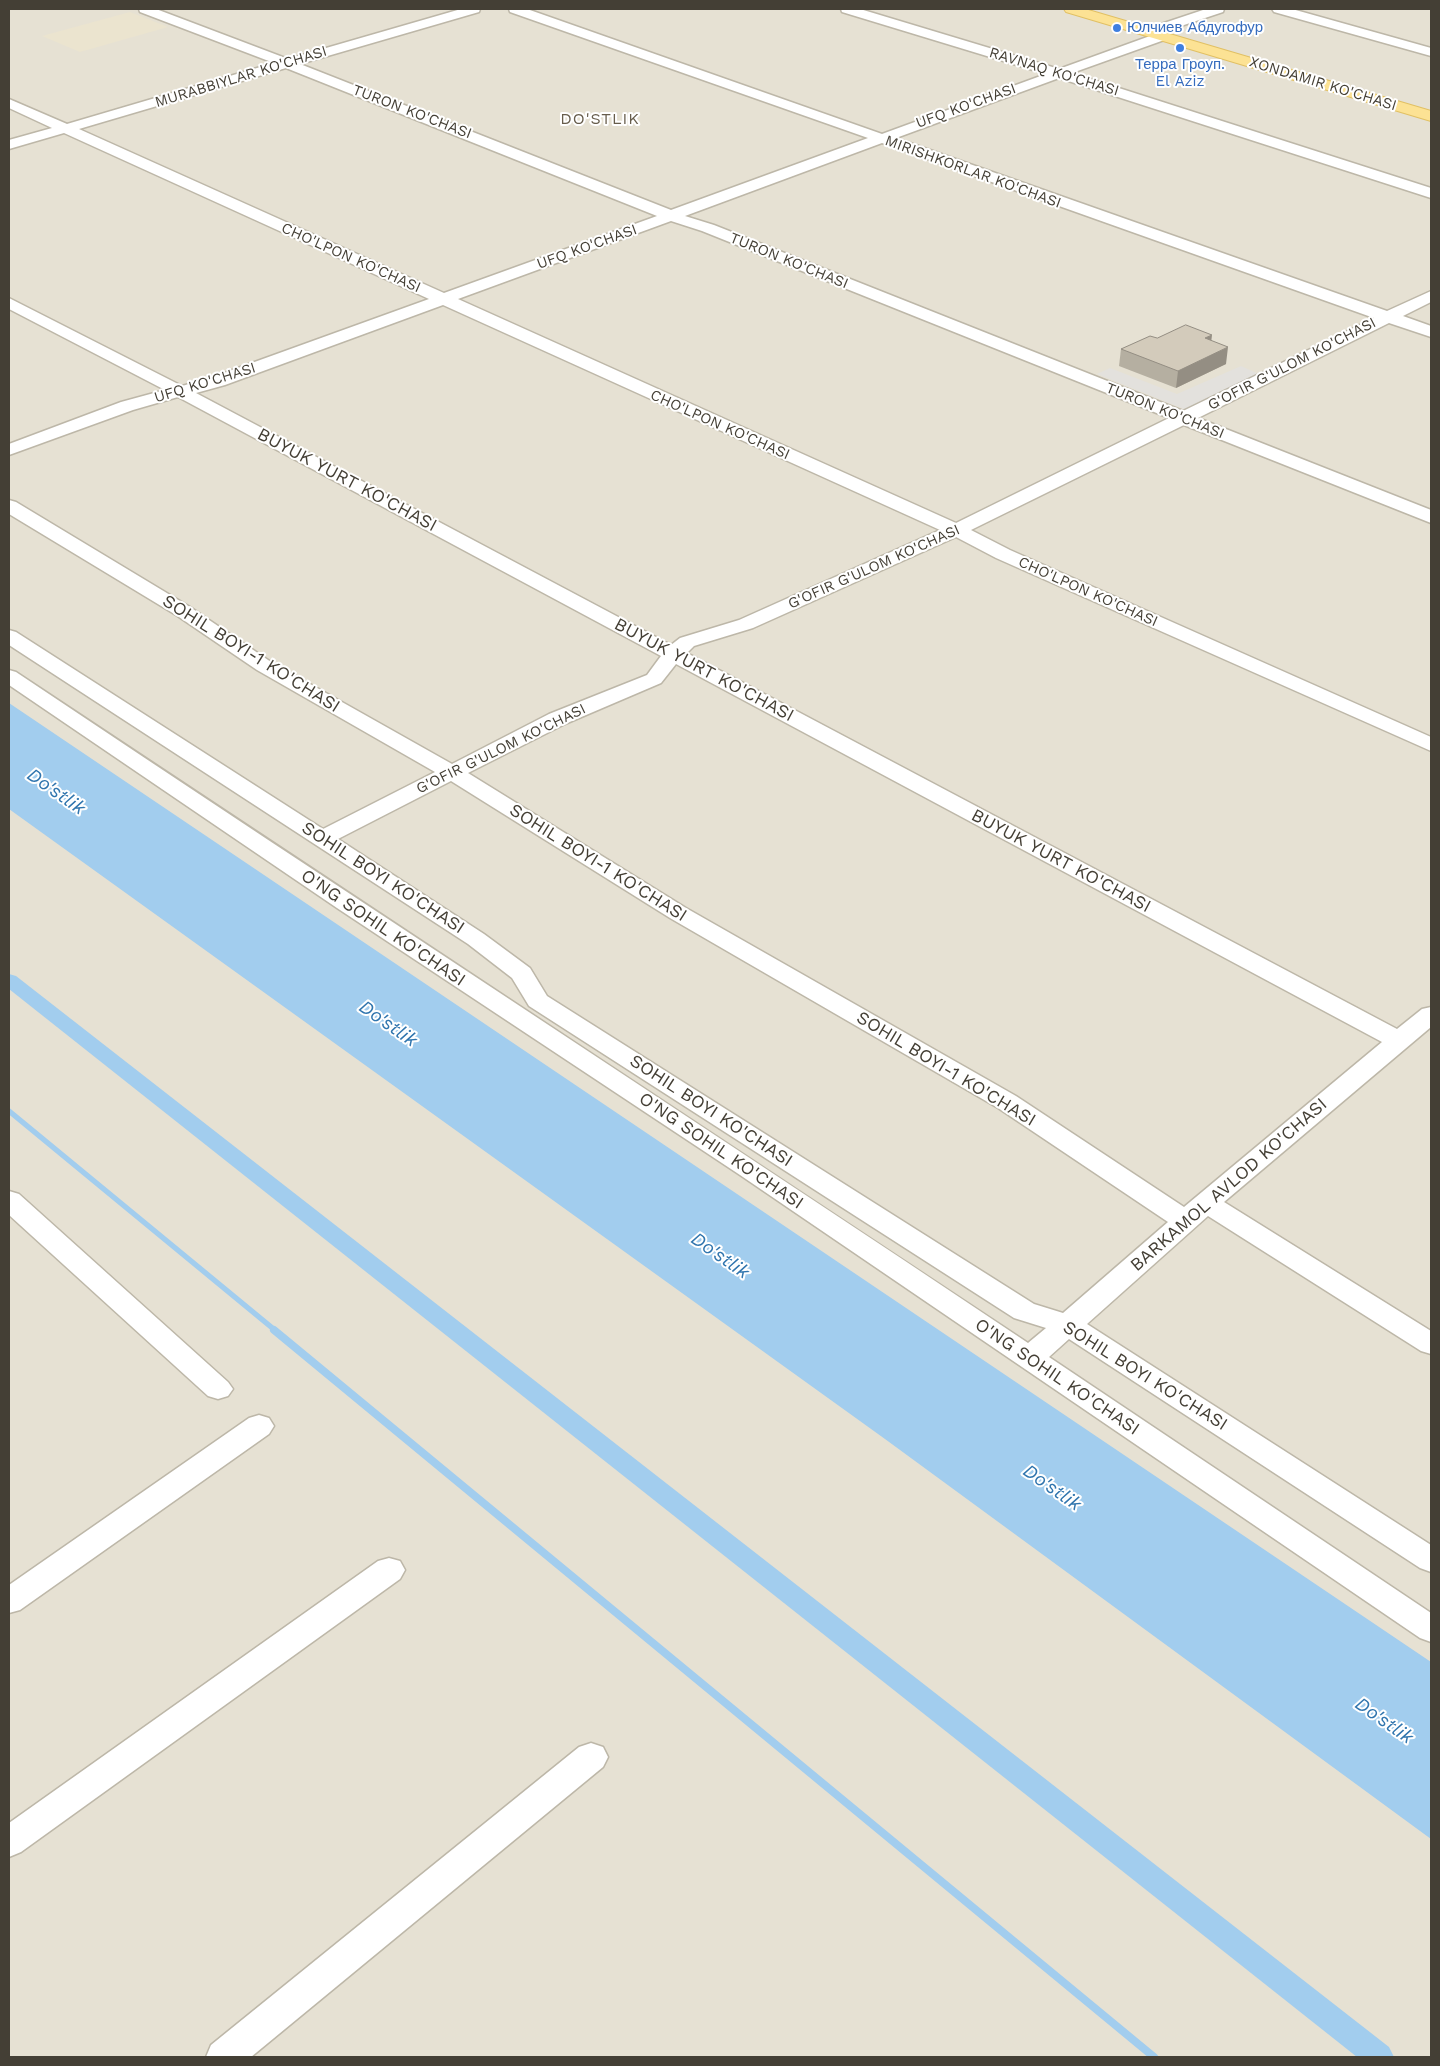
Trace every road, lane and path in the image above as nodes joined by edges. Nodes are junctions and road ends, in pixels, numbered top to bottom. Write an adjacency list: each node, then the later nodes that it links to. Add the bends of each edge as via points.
1 (145, 9): 10 (street, TURON KO'CHASI)
2 (474, 9): 10 (street, MURABBIYLAR KO'CHASI)
3 (516, 9): 15 (street, MIRISHKORLAR KO'CHASI)
4 (847, 9): 11 (street, RAVNAQ KO'CHASI)
5 (1071, 9): 8 (main road, XONDAMIR KO'CHASI)
6 (1218, 9): 8 (street, UFQ KO'CHASI)
7 (1279, 9): 9 (street)
8 (1156, 34): 11 (street, UFQ KO'CHASI); 13 (main road, XONDAMIR KO'CHASI)
9 (1431, 52)
10 (287, 63): 14 (street, MURABBIYLAR KO'CHASI); 18 (street, TURON KO'CHASI)
11 (1057, 73): 15 (street, UFQ KO'CHASI); 17 (street, RAVNAQ KO'CHASI)
12 (9, 103): 14 (street, CHO'LPON KO'CHASI)
13 (1431, 116)
14 (65, 130): 16 (street, MURABBIYLAR KO'CHASI); 20 (street, CHO'LPON KO'CHASI)
15 (879, 138): 18 (street, UFQ KO'CHASI); 22 (street, MIRISHKORLAR KO'CHASI)
16 (9, 146)
17 (1431, 193)
18 (671, 216): 20 (street, UFQ KO'CHASI); 25 (street, TURON KO'CHASI)
19 (1431, 296): 22 (street, G'OFIR G'ULOM KO'CHASI)
20 (442, 300): 24 (street, UFQ KO'CHASI); 29 (street, CHO'LPON KO'CHASI)
21 (9, 303): 24 (street, BUYUK YURT KO'CHASI)
22 (1387, 317): 23 (street, MIRISHKORLAR KO'CHASI); 25 (street, G'OFIR G'ULOM KO'CHASI)
23 (1431, 332)
24 (181, 392): 26 (street, UFQ KO'CHASI, via 127,406); 31 (street, BUYUK YURT KO'CHASI)
25 (1183, 419): 28 (street, TURON KO'CHASI); 29 (street, G'OFIR G'ULOM KO'CHASI)
26 (9, 450)
27 (9, 506): 34 (street, SOHIL BOYI-1 KO'CHASI, via 182,611 264,666)
28 (1431, 517)
29 (956, 530): 31 (street, G'OFIR G'ULOM KO'CHASI, via 746,624 688,642); 33 (street, CHO'LPON KO'CHASI)
30 (9, 636): 35 (street, SOHIL BOYI KO'CHASI)
31 (672, 654): 34 (street, G'OFIR G'ULOM KO'CHASI, via 654,679 557,720); 37 (street, BUYUK YURT KO'CHASI)
32 (9, 676): 43 (street, O'NG SOHIL KO'CHASI)
33 (1431, 745)
34 (453, 772): 35 (street, G'OFIR G'ULOM KO'CHASI); 40 (street, SOHIL BOYI-1 KO'CHASI, via 678,913 1007,1102)
35 (322, 838): 41 (street, SOHIL BOYI KO'CHASI, via 476,939 521,973 538,1001 1024,1311)
36 (1431, 1014): 37 (street, BARKAMOL AVLOD KO'CHASI)
37 (1398, 1040): 39 (street, BARKAMOL AVLOD KO'CHASI)
38 (9, 1200): 44 (street)
39 (1206, 1203): 40 (street, BARKAMOL AVLOD KO'CHASI); 42 (street)
40 (1186, 1221): 41 (street, BARKAMOL AVLOD KO'CHASI)
41 (1068, 1325): 43 (street, BARKAMOL AVLOD KO'CHASI); 46 (street, SOHIL BOYI KO'CHASI)
42 (1431, 1344)
43 (1030, 1359): 49 (street, O'NG SOHIL KO'CHASI)
44 (218, 1389)
45 (259, 1426): 48 (street)
46 (1431, 1560)
47 (390, 1570): 51 (street)
48 (9, 1601)
49 (1431, 1629)
50 (591, 1757): 52 (street)
51 (9, 1842)
52 (224, 2057)

